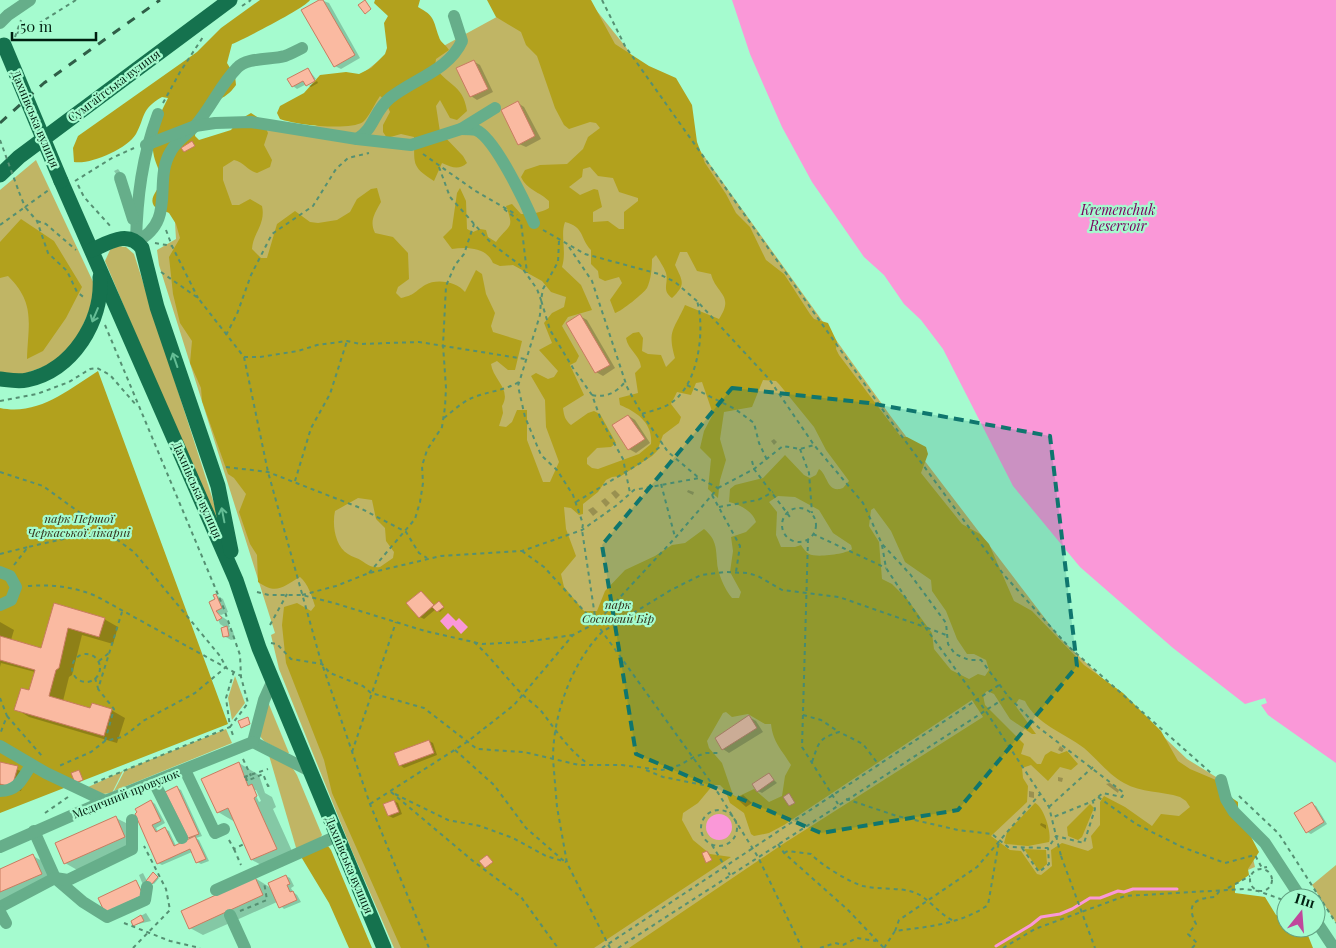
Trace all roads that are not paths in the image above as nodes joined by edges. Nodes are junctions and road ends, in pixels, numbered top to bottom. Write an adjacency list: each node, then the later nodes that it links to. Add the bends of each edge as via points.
1 (230, 0): 13 (main road, Сумгаїтська вулиця, via 27,151)
2 (29, 1): 4 (street)
3 (454, 16): 11 (street, via 462,41 458,51 446,63 390,98 378,111 368,132)
4 (0, 23)
5 (6, 42): 17 (main road, Дахнівська вулиця, bridge)
6 (302, 48): 9 (street, via 287,55 238,66)
7 (495, 108): 10 (street)
8 (158, 114): 12 (street)
9 (195, 126): 11 (street, via 251,122); 12 (street); 16 (street, via 170,152 165,166 161,214 146,237)
10 (461, 129): 11 (street, via 410,145); 15 (street, via 476,130 490,141)
11 (357, 139)
12 (146, 145): 16 (street, via 137,197)
13 (0, 175)
14 (120, 178): 16 (street)
15 (534, 223)
16 (141, 239): 17 (main road, via 118,238); 21 (main road, one-way to 16, via 218,486 157,307)
17 (86, 253): 18 (main road, Дахнівська вулиця)
18 (99, 268): 19 (main road, one-way to 19, via 99,309 68,357 53,370 26,380); 21 (main road, Дахнівська вулиця)
19 (0, 380)
20 (3, 573): 22 (street, via 14,581 16,587 10,600)
21 (236, 580): 23 (main road, Дахнівська вулиця)
22 (0, 604)
23 (273, 680): 24 (street); 28 (main road, Дахнівська вулиця)
24 (253, 742): 27 (street, Медичний провулок); 28 (street)
25 (0, 746): 26 (street)
26 (31, 765): 31 (street, via 18,785 12,790); 32 (street, via 50,771)
27 (185, 770): 30 (street, Медичний провулок); 34 (street, via 215,833)
28 (308, 770): 36 (main road, Дахнівська вулиця)
29 (1221, 780): 41 (street, via 1234,812 1265,843)
30 (154, 782): 32 (street, Медичний провулок); 37 (street)
31 (0, 791)
32 (105, 801): 35 (street, Медичний провулок)
33 (132, 820): 39 (street, via 132,849 68,880)
34 (224, 829)
35 (34, 831): 38 (street, Медичний провулок); 39 (street)
36 (337, 836): 42 (street); 47 (main road, Дахнівська вулиця)
37 (182, 838)
38 (0, 847)
39 (55, 878): 40 (street, via 83,902 108,917 145,900); 43 (street)
40 (147, 887)
41 (1294, 888)
42 (216, 890)
43 (0, 907)
44 (230, 915): 46 (street)
45 (1326, 936): 48 (street)
46 (245, 948)
47 (384, 948)
48 (1334, 948)

